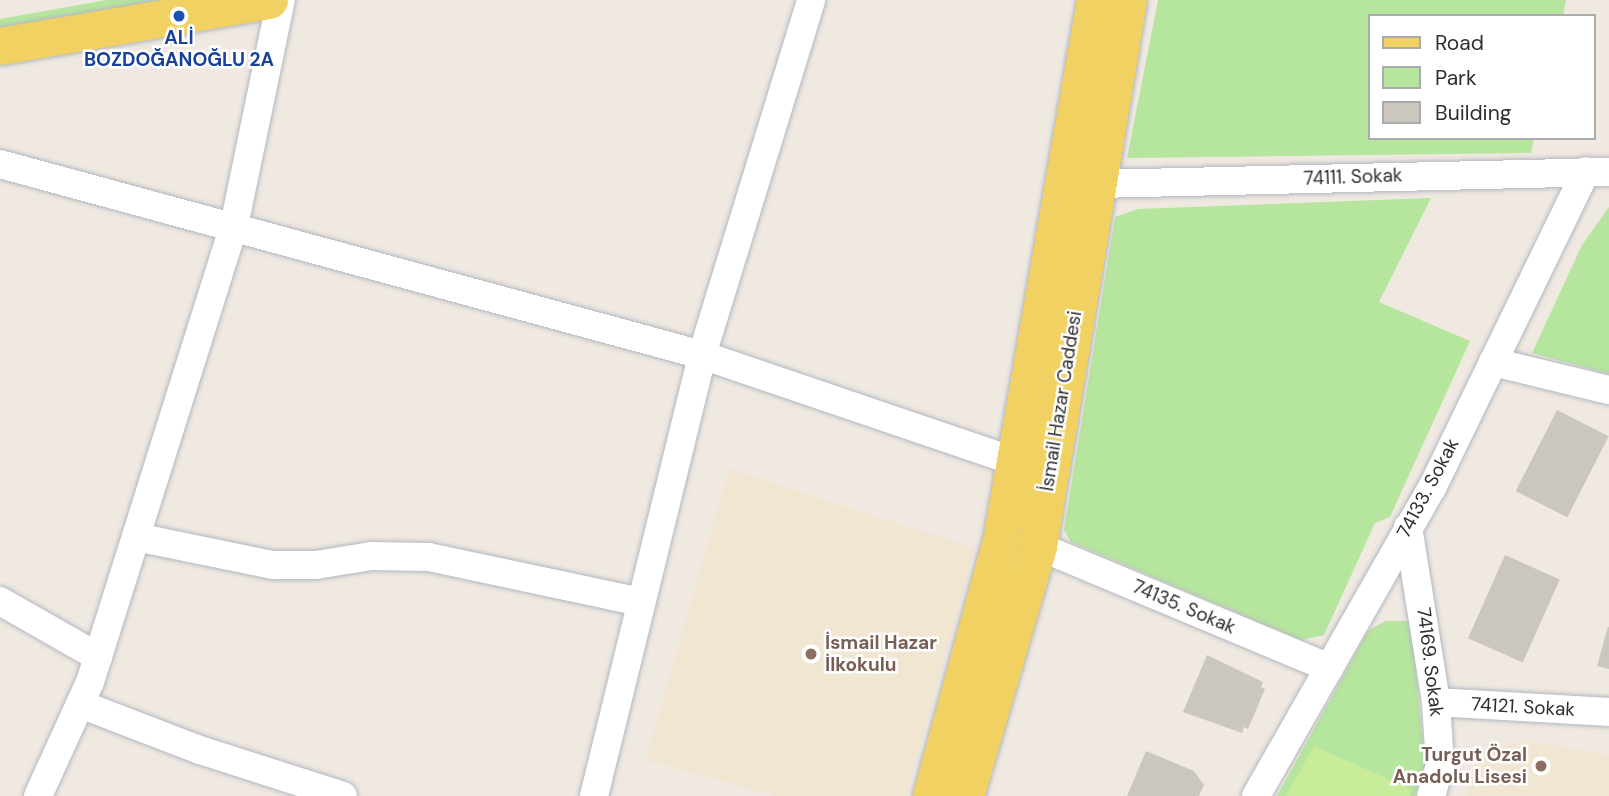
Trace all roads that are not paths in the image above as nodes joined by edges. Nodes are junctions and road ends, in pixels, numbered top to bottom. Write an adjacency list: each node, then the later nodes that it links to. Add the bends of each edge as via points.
1 (269, 0): 6 (main road)
2 (281, 0): 10 (street)
3 (811, 0): 11 (street)
4 (1095, 0): 14 (main road, İsmail Hazar Caddesi)
5 (1128, 0): 9 (main road, İsmail Hazar Caddesi)
6 (0, 46)
7 (0, 164): 10 (street)
8 (1597, 171): 9 (street, 74111. Sokak); 12 (street, 74133. Sokak)
9 (1097, 184): 17 (main road, İsmail Hazar Caddesi)
10 (234, 226): 11 (street); 16 (street)
11 (702, 355): 14 (street); 19 (street)
12 (1493, 362): 13 (street); 15 (street, 74133. Sokak)
13 (1609, 390)
14 (1017, 462): 25 (main road, İsmail Hazar Caddesi)
15 (1408, 527): 21 (street, 74133. Sokak); 22 (street, 74169. Sokak)
16 (136, 537): 19 (street, via 273,565 316,565 371,556 429,557); 20 (street)
17 (1038, 546): 21 (street, 74135. Sokak); 25 (main road, İsmail Hazar Caddesi)
18 (0, 601): 20 (street)
19 (641, 602): 28 (street)
20 (98, 657): 23 (street)
21 (1330, 668): 29 (street, 74133. Sokak)
22 (1436, 702): 24 (street, 74121. Sokak); 30 (street, 74169. Sokak, via 1440,765)
23 (80, 704): 26 (street); 27 (street, via 201,750)
24 (1609, 712)
25 (943, 795)
26 (38, 796)
27 (344, 796)
28 (594, 796)
29 (1256, 796)
30 (1431, 796)

